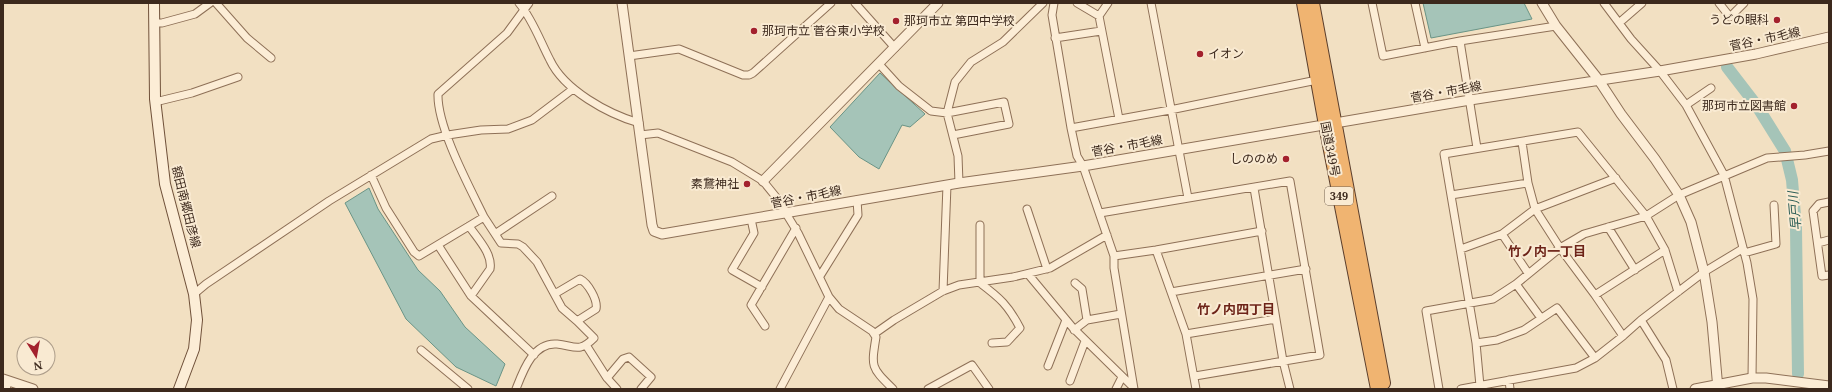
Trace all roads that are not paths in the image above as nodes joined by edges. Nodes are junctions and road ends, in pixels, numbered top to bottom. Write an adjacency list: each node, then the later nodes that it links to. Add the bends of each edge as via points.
1 (154, 3): 27 (main road, 額田南郷田彦線)
2 (210, 3): 27 (street, via 195,14)
3 (216, 3): 36 (street, via 247,38)
4 (519, 3): 24 (street)
5 (529, 3): 24 (street)
6 (622, 3): 35 (street, 菅谷・市毛線)
7 (831, 3): 35 (street, via 749,75 743,75 679,49)
8 (855, 3): 33 (street)
9 (938, 3): 33 (street)
10 (1043, 3): 48 (street, via 1003,42 971,62 954,82)
11 (1054, 3): 31 (street, via 1052,15)
12 (1077, 3): 25 (street)
13 (1108, 3): 25 (street)
14 (1151, 3): 47 (street)
15 (1303, 3): 40 (highway, 国道349号 / 349)
16 (1313, 3): 51 (highway, 国道349号 / 349)
17 (1372, 3): 34 (street, via 1383,56)
18 (1415, 3): 34 (street)
19 (1542, 3): 28 (street)
20 (1604, 3): 26 (street)
21 (1642, 3): 26 (street)
22 (1719, 3): 23 (street, via 1730,17)
23 (1744, 3)
24 (525, 10): 43 (street, via 550,62); 53 (street, via 507,33 438,94 437,106)
25 (1099, 16): 29 (street)
26 (1619, 22): 38 (street)
27 (155, 23): 45 (main road, 額田南郷田彦線)
28 (1556, 26): 32 (street); 41 (street)
29 (1101, 31): 31 (street); 49 (street)
30 (1829, 37): 38 (street, 菅谷・市毛線)
31 (1055, 38): 52 (street)
32 (1460, 41): 34 (street); 44 (street)
33 (895, 48): 37 (street)
34 (1425, 48)
35 (629, 56): 50 (street, 菅谷・市毛線)
36 (271, 58)
37 (880, 64): 48 (street, via 900,86 931,111); 64 (street)
38 (1660, 72): 41 (street, 菅谷・市毛線); 46 (street)
39 (238, 77): 45 (street, via 192,93)
40 (1317, 80): 47 (street); 51 (highway, 国道349号 / 349)
41 (1598, 80): 44 (street, 菅谷・市毛線); 70 (street)
42 (1711, 88): 46 (street)
43 (573, 89): 50 (street, via 626,120); 53 (street, via 527,122 508,129)
44 (1470, 100): 51 (street, 菅谷・市毛線); 57 (street)
45 (155, 102): 117 (main road, 額田南郷田彦線, via 165,184)
46 (1686, 105): 62 (street)
47 (1170, 110): 49 (street); 58 (street)
48 (947, 113): 55 (street); 55 (street, via 1004,102 1009,124)
49 (1119, 119): 52 (street)
50 (639, 123): 54 (street, 菅谷・市毛線)
51 (1330, 124): 58 (street, 菅谷・市毛線); 168 (highway, 国道349号 / 349); 169 (highway, 国道349号 / 349)
52 (1071, 128): 60 (street, via 1077,156)
53 (448, 135): 61 (street, via 431,140); 80 (street, via 463,174)
54 (640, 135): 64 (street, via 658,133 732,162); 82 (street, 菅谷・市毛線, via 654,231 662,234)
55 (953, 135): 65 (street, via 958,156)
56 (1522, 142): 57 (street); 63 (street, via 1578,132); 66 (street)
57 (1477, 148): 69 (street, via 1444,154)
58 (1178, 150): 60 (street, 菅谷・市毛線); 72 (street)
59 (1829, 151): 62 (street, via 1767,158)
60 (1083, 166): 65 (street, 菅谷・市毛線); 78 (street)
61 (371, 175): 93 (street, via 386,208 414,252 419,256); 117 (street, via 238,262)
62 (1724, 175): 70 (street); 98 (street)
63 (1616, 178): 77 (street); 81 (street)
64 (763, 180): 79 (street)
65 (959, 183): 67 (street, 菅谷・市毛線)
66 (1528, 183): 69 (street); 77 (street)
67 (947, 185): 73 (street, 菅谷・市毛線); 113 (street)
68 (1254, 188): 72 (street); 87 (street); 101 (street, via 1290,181)
69 (1451, 194): 95 (street)
70 (1679, 195): 81 (street); 103 (street, via 1691,222)
71 (552, 196): 88 (street)
72 (1188, 198): 78 (street)
73 (857, 200): 79 (street, 菅谷・市毛線); 108 (street, via 858,215)
74 (1829, 202): 92 (street, via 1819,204 1813,211)
75 (1774, 205): 98 (street, via 1776,244)
76 (1027, 209): 100 (street)
77 (1535, 209): 89 (street); 94 (street)
78 (1100, 213): 90 (street)
79 (787, 214): 82 (street, 菅谷・市毛線); 86 (street)
80 (484, 216): 84 (street); 88 (street)
81 (1646, 216): 85 (street); 97 (street)
82 (751, 219): 112 (street, via 754,233 732,270)
83 (980, 225): 109 (street)
84 (469, 226): 93 (street); 118 (street, via 491,263 490,269)
85 (1608, 227): 94 (street, via 1584,234); 102 (street)
86 (796, 228): 108 (street); 112 (street)
87 (1262, 231): 96 (street); 106 (street)
88 (495, 234): 116 (street, via 501,243 518,244 523,247 537,262)
89 (1502, 234): 95 (street); 104 (street)
90 (1107, 235): 99 (street); 100 (street)
91 (1829, 240): 92 (street)
92 (1818, 243): 107 (street, via 1822,276)
93 (438, 245): 118 (street)
94 (1560, 248): 104 (street); 119 (street)
95 (1461, 249): 121 (street)
96 (1156, 250): 99 (street); 114 (street)
97 (1665, 250): 102 (street); 115 (street)
98 (1743, 251): 103 (street); 146 (street, via 1753,299)
99 (1114, 256): 122 (street)
100 (1047, 269): 105 (street)
101 (1306, 269): 106 (street); 141 (street, via 1320,355)
102 (1635, 270): 119 (street)
103 (1704, 272): 115 (street); 152 (street)
104 (1528, 273): 111 (street)
105 (1028, 274): 109 (street); 125 (street)
106 (1269, 275): 114 (street); 124 (street)
107 (1829, 275)
108 (820, 276): 120 (street)
109 (980, 283): 113 (street, via 959,285); 135 (street, via 1001,298 1020,328 1007,342)
110 (1075, 283): 126 (street, via 1082,289)
111 (1516, 284): 121 (street, via 1493,299); 123 (street)
112 (762, 287): 129 (street, via 751,305)
113 (943, 291): 131 (street)
114 (1171, 292): 132 (street)
115 (1678, 292): 127 (street)
116 (554, 293): 128 (street, via 562,308); 128 (street, via 580,279 584,281 597,303 596,309)
117 (194, 294): 156 (main road, 額田南郷田彦線, via 197,320 194,348)
118 (471, 296): 139 (street)
119 (1595, 296): 133 (street)
120 (829, 297): 131 (street, via 839,309 872,330); 161 (street)
121 (1469, 303): 136 (street); 170 (street, via 1426,311)
122 (1121, 314): 126 (street); 154 (street)
123 (1541, 318): 136 (street, via 1524,330 1497,340); 140 (street, via 1557,308)
124 (1276, 319): 132 (street); 141 (street)
125 (1066, 320): 130 (street); 142 (street)
126 (1088, 320): 130 (street)
127 (1641, 320): 133 (street); 173 (street, via 1666,360)
128 (577, 321): 137 (street, via 594,338)
129 (765, 326)
130 (1074, 330): 134 (street)
131 (874, 334): 162 (street, via 876,337 872,361 875,370)
132 (1186, 334): 143 (street)
133 (1623, 336): 140 (street)
134 (1085, 341): 145 (street); 148 (street)
135 (992, 343)
136 (1476, 343): 151 (street)
137 (586, 345): 139 (street, via 577,348 551,344); 144 (street)
138 (421, 350): 157 (street)
139 (534, 355): 158 (street, via 525,366)
140 (1595, 358): 147 (street, via 1576,368)
141 (1283, 361): 143 (street); 167 (street)
142 (1048, 366)
143 (1194, 376): 166 (street)
144 (607, 378): 159 (street); 160 (street, via 623,359 629,357 651,377)
145 (1122, 378): 154 (street); 165 (street)
146 (1752, 378): 150 (street, via 1766,378); 152 (street)
147 (1509, 380): 151 (street); 172 (street)
148 (1070, 381)
149 (6, 383): 155 (street)
150 (1796, 385): 153 (street)
151 (1480, 386): 171 (street)
152 (1718, 386): 174 (street)
153 (1829, 386)
154 (1133, 388)
155 (33, 389)
156 (179, 389)
157 (468, 389)
158 (516, 389)
159 (617, 389)
160 (641, 389)
161 (780, 389)
162 (894, 389)
163 (928, 389): 164 (street, via 972,365)
164 (989, 389)
165 (1116, 389)
166 (1196, 389)
167 (1290, 389)
168 (1377, 389)
169 (1386, 389)
170 (1439, 389)
171 (1461, 389)
172 (1510, 389)
173 (1673, 389)
174 (1695, 389)

